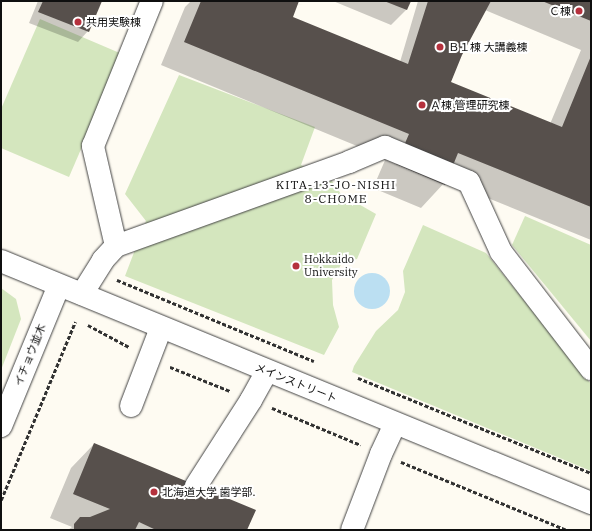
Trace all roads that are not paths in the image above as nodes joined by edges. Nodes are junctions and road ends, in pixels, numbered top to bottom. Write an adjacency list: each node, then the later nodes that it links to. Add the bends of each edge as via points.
1 (152, 1): 2 (lane, via 93,146)
2 (116, 246): 5 (lane, via 103,260); 7 (lane, via 385,147 469,182 501,252)
3 (1, 262): 4 (lane, メインストリート)
4 (59, 285): 5 (lane, メインストリート); 10 (lane, イチョウ並木)
5 (82, 294): 6 (lane, メインストリート)
6 (161, 328): 8 (lane, メインストリート); 9 (lane)
7 (591, 369)
8 (267, 371): 11 (lane, メインストリート); 12 (lane)
9 (131, 406)
10 (1, 423)
11 (394, 424): 13 (lane, メインストリート); 14 (lane)
12 (196, 486)
13 (591, 503)
14 (352, 530)

